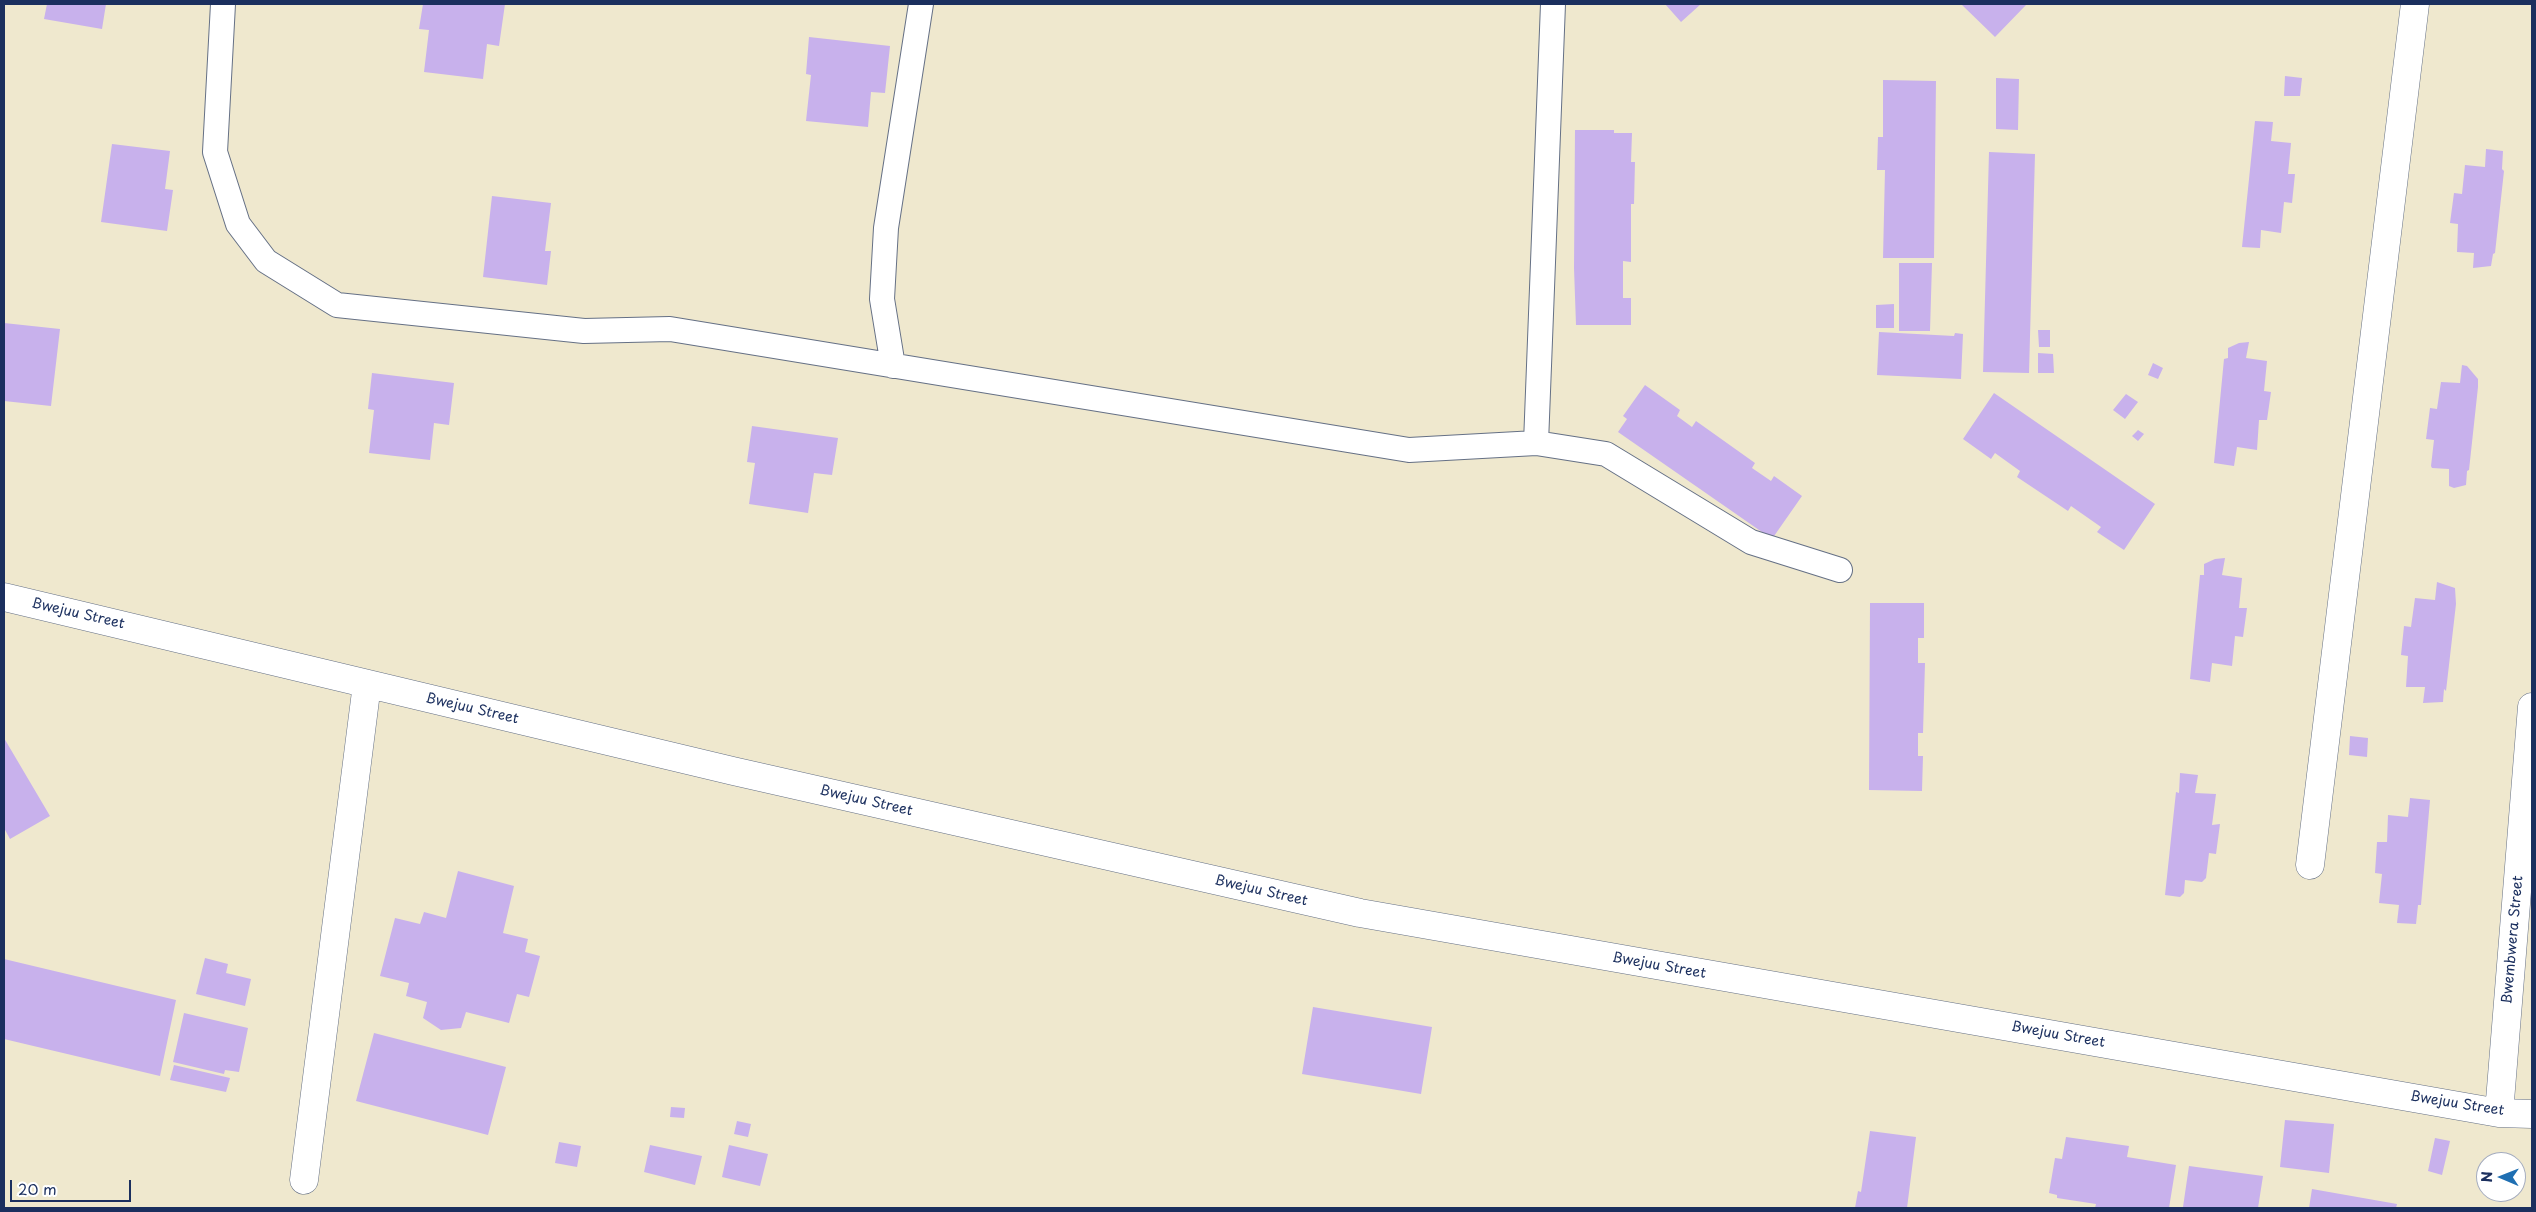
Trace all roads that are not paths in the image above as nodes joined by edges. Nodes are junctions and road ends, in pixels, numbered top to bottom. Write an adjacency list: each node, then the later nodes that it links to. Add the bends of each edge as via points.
1 (223, 4): 5 (lane, via 215,152 238,224 266,260 337,306 584,331 670,329)
2 (922, 4): 5 (lane, via 886,228 882,299)
3 (1553, 4): 6 (lane)
4 (2415, 4): 11 (street)
5 (892, 366): 6 (lane, via 1409,450)
6 (1536, 443): 7 (lane, via 1606,454 1751,542)
7 (1840, 570)
8 (4, 597): 9 (street, Bwejuu Street)
9 (367, 684): 12 (street, Bwejuu Street, via 733,771 1360,913); 14 (street)
10 (2532, 707): 12 (street, Bwembwera Street)
11 (2310, 865)
12 (2499, 1112): 13 (street, Bwejuu Street)
13 (2532, 1114)
14 (304, 1180)

